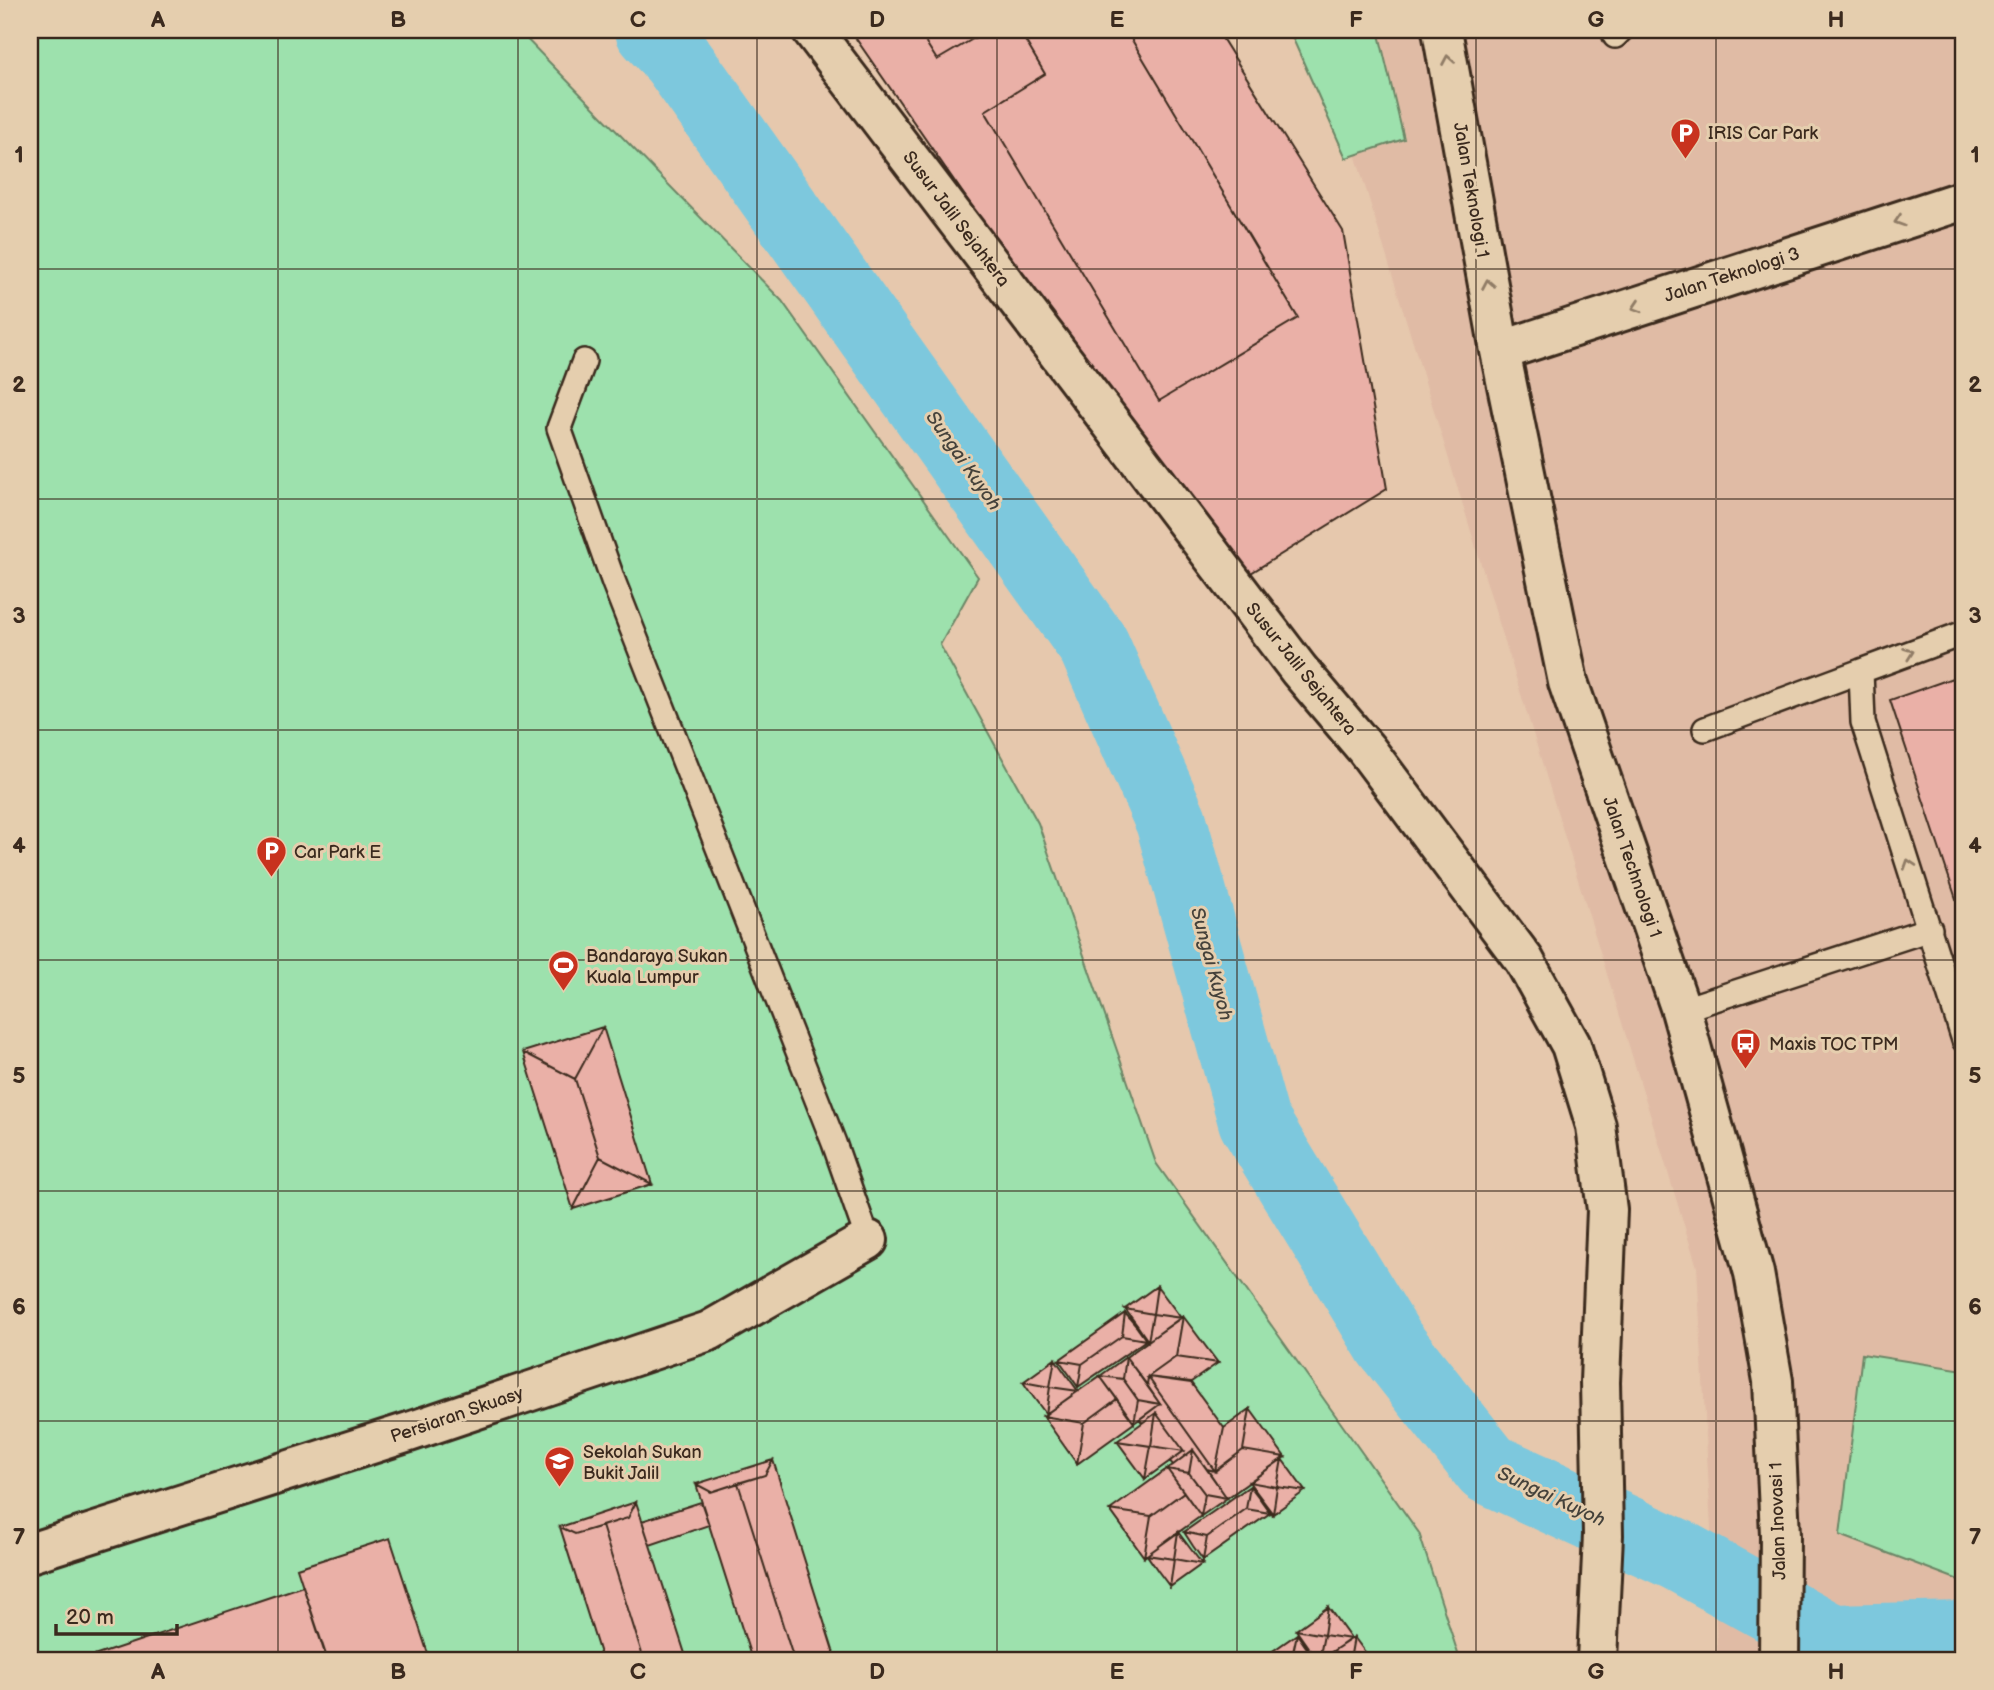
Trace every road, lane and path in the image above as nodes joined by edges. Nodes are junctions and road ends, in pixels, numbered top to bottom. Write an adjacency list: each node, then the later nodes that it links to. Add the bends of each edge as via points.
1 (812, 30): 15 (street, Susur Jalil Sejahtera, via 1299,670 1367,749 1524,960 1571,1045 1596,1126 1606,1210)
2 (1442, 30): 4 (street, Jalan Teknologi 1, one-way to 2)
3 (1964, 200): 4 (street, Jalan Teknologi 3, one-way to 4)
4 (1500, 351): 10 (street, Jalan Technologi 1, via 1568,682)
5 (584, 361): 12 (lane, via 559,428 614,583)
6 (1964, 633): 7 (lane, one-way to 6)
7 (1861, 671): 8 (lane); 9 (lane, one-way to 7, via 1863,722)
8 (1705, 729)
9 (1930, 929): 10 (lane); 11 (lane)
10 (1681, 1010): 13 (street, Jalan Technologi 1, via 1754,1273)
11 (1964, 1040)
12 (868, 1240): 14 (street, Persiaran Skuasy, via 709,1331)
13 (1773, 1381): 16 (street, Jalan Inovasi 1, via 1780,1535)
14 (30, 1553)
15 (1597, 1660)
16 (1779, 1660)

